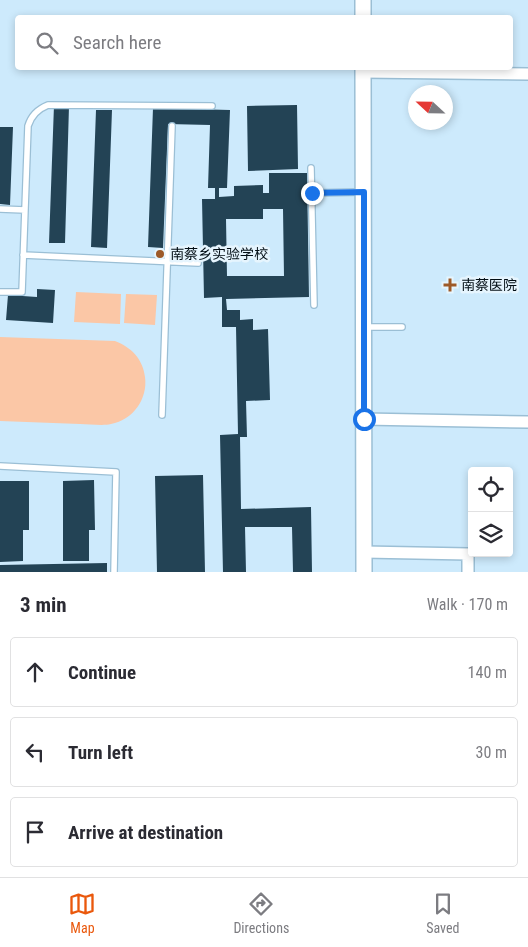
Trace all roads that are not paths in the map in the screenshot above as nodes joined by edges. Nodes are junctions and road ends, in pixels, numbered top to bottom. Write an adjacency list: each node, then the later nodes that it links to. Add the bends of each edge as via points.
1 (363, 0): 2 (street)
2 (363, 15)
3 (363, 70): 4 (street); 8 (street)
4 (528, 74)
5 (212, 106): 11 (lane, via 42,107 28,126)
6 (172, 126): 13 (lane)
7 (311, 168): 9 (lane)
8 (364, 192): 9 (lane); 17 (street)
9 (312, 193): 16 (lane)
10 (0, 209): 11 (lane)
11 (25, 210): 12 (lane)
12 (23, 255): 13 (lane); 15 (lane, via 22,292)
13 (167, 262): 14 (lane); 19 (lane)
14 (198, 263)
15 (0, 292)
16 (314, 305)
17 (364, 327): 18 (lane); 20 (street)
18 (402, 327)
19 (162, 415)
20 (364, 419): 21 (street); 23 (street)
21 (528, 422)
22 (0, 466): 24 (lane, via 116,472)
23 (364, 552): 25 (street); 26 (street, via 468,554)
24 (114, 572)
25 (364, 572)
26 (468, 572)

